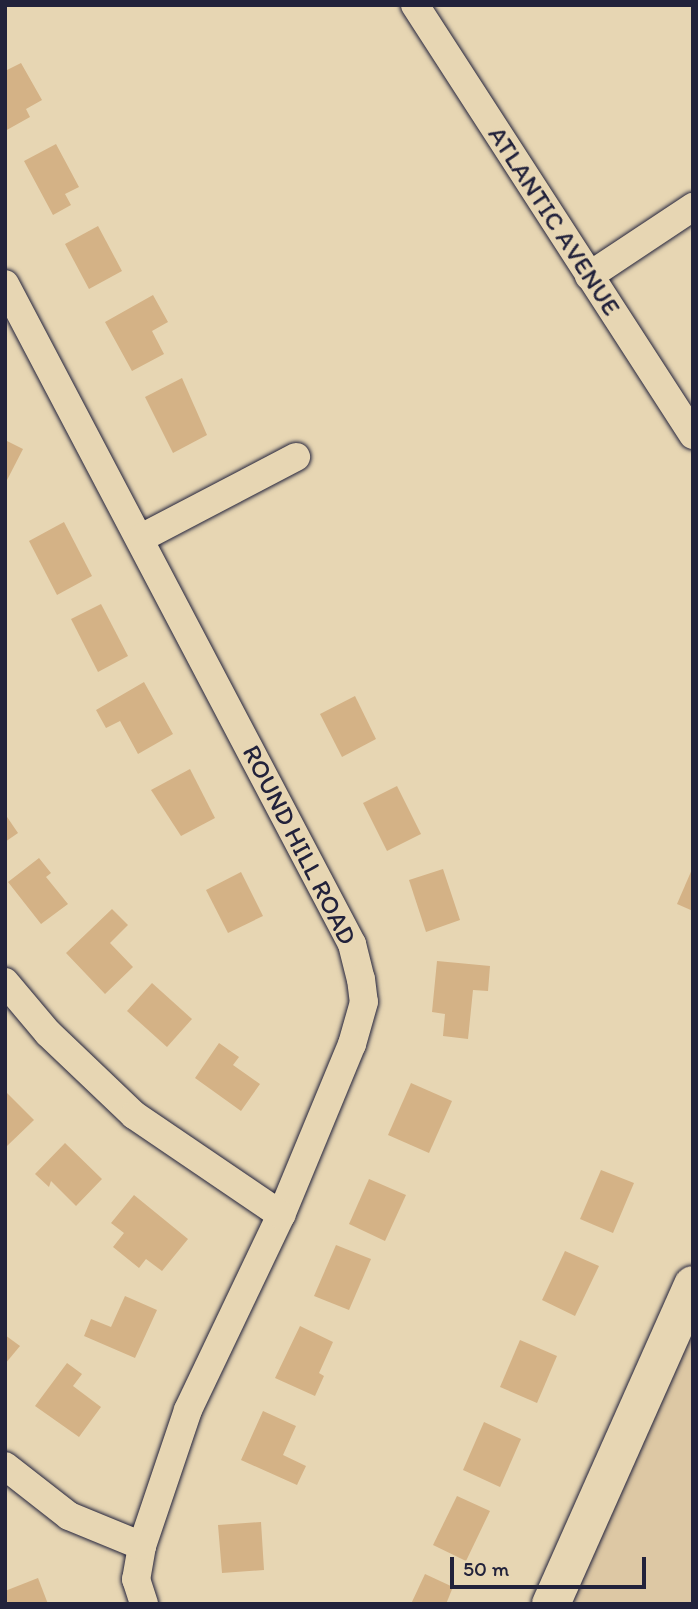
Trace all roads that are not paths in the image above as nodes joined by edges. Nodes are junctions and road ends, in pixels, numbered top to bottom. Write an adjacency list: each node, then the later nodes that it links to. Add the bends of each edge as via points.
1 (415, 5): 3 (street, ATLANTIC AVENUE)
2 (693, 206): 3 (street)
3 (589, 276): 6 (street, ATLANTIC AVENUE)
4 (5, 284): 5 (street, ROUND HILL ROAD)
5 (15, 326): 8 (street, ROUND HILL ROAD)
6 (693, 435)
7 (296, 457): 8 (street)
8 (141, 538): 10 (street, ROUND HILL ROAD, via 352,944 361,979 363,1002 352,1044)
9 (5, 982): 10 (street, via 48,1033 134,1115)
10 (281, 1215): 13 (street, ROUND HILL ROAD, via 188,1410)
11 (693, 1285): 15 (main road)
12 (5, 1466): 13 (street, via 69,1516)
13 (142, 1546): 14 (street, ROUND HILL ROAD, via 135,1579)
14 (144, 1604)
15 (551, 1604)

